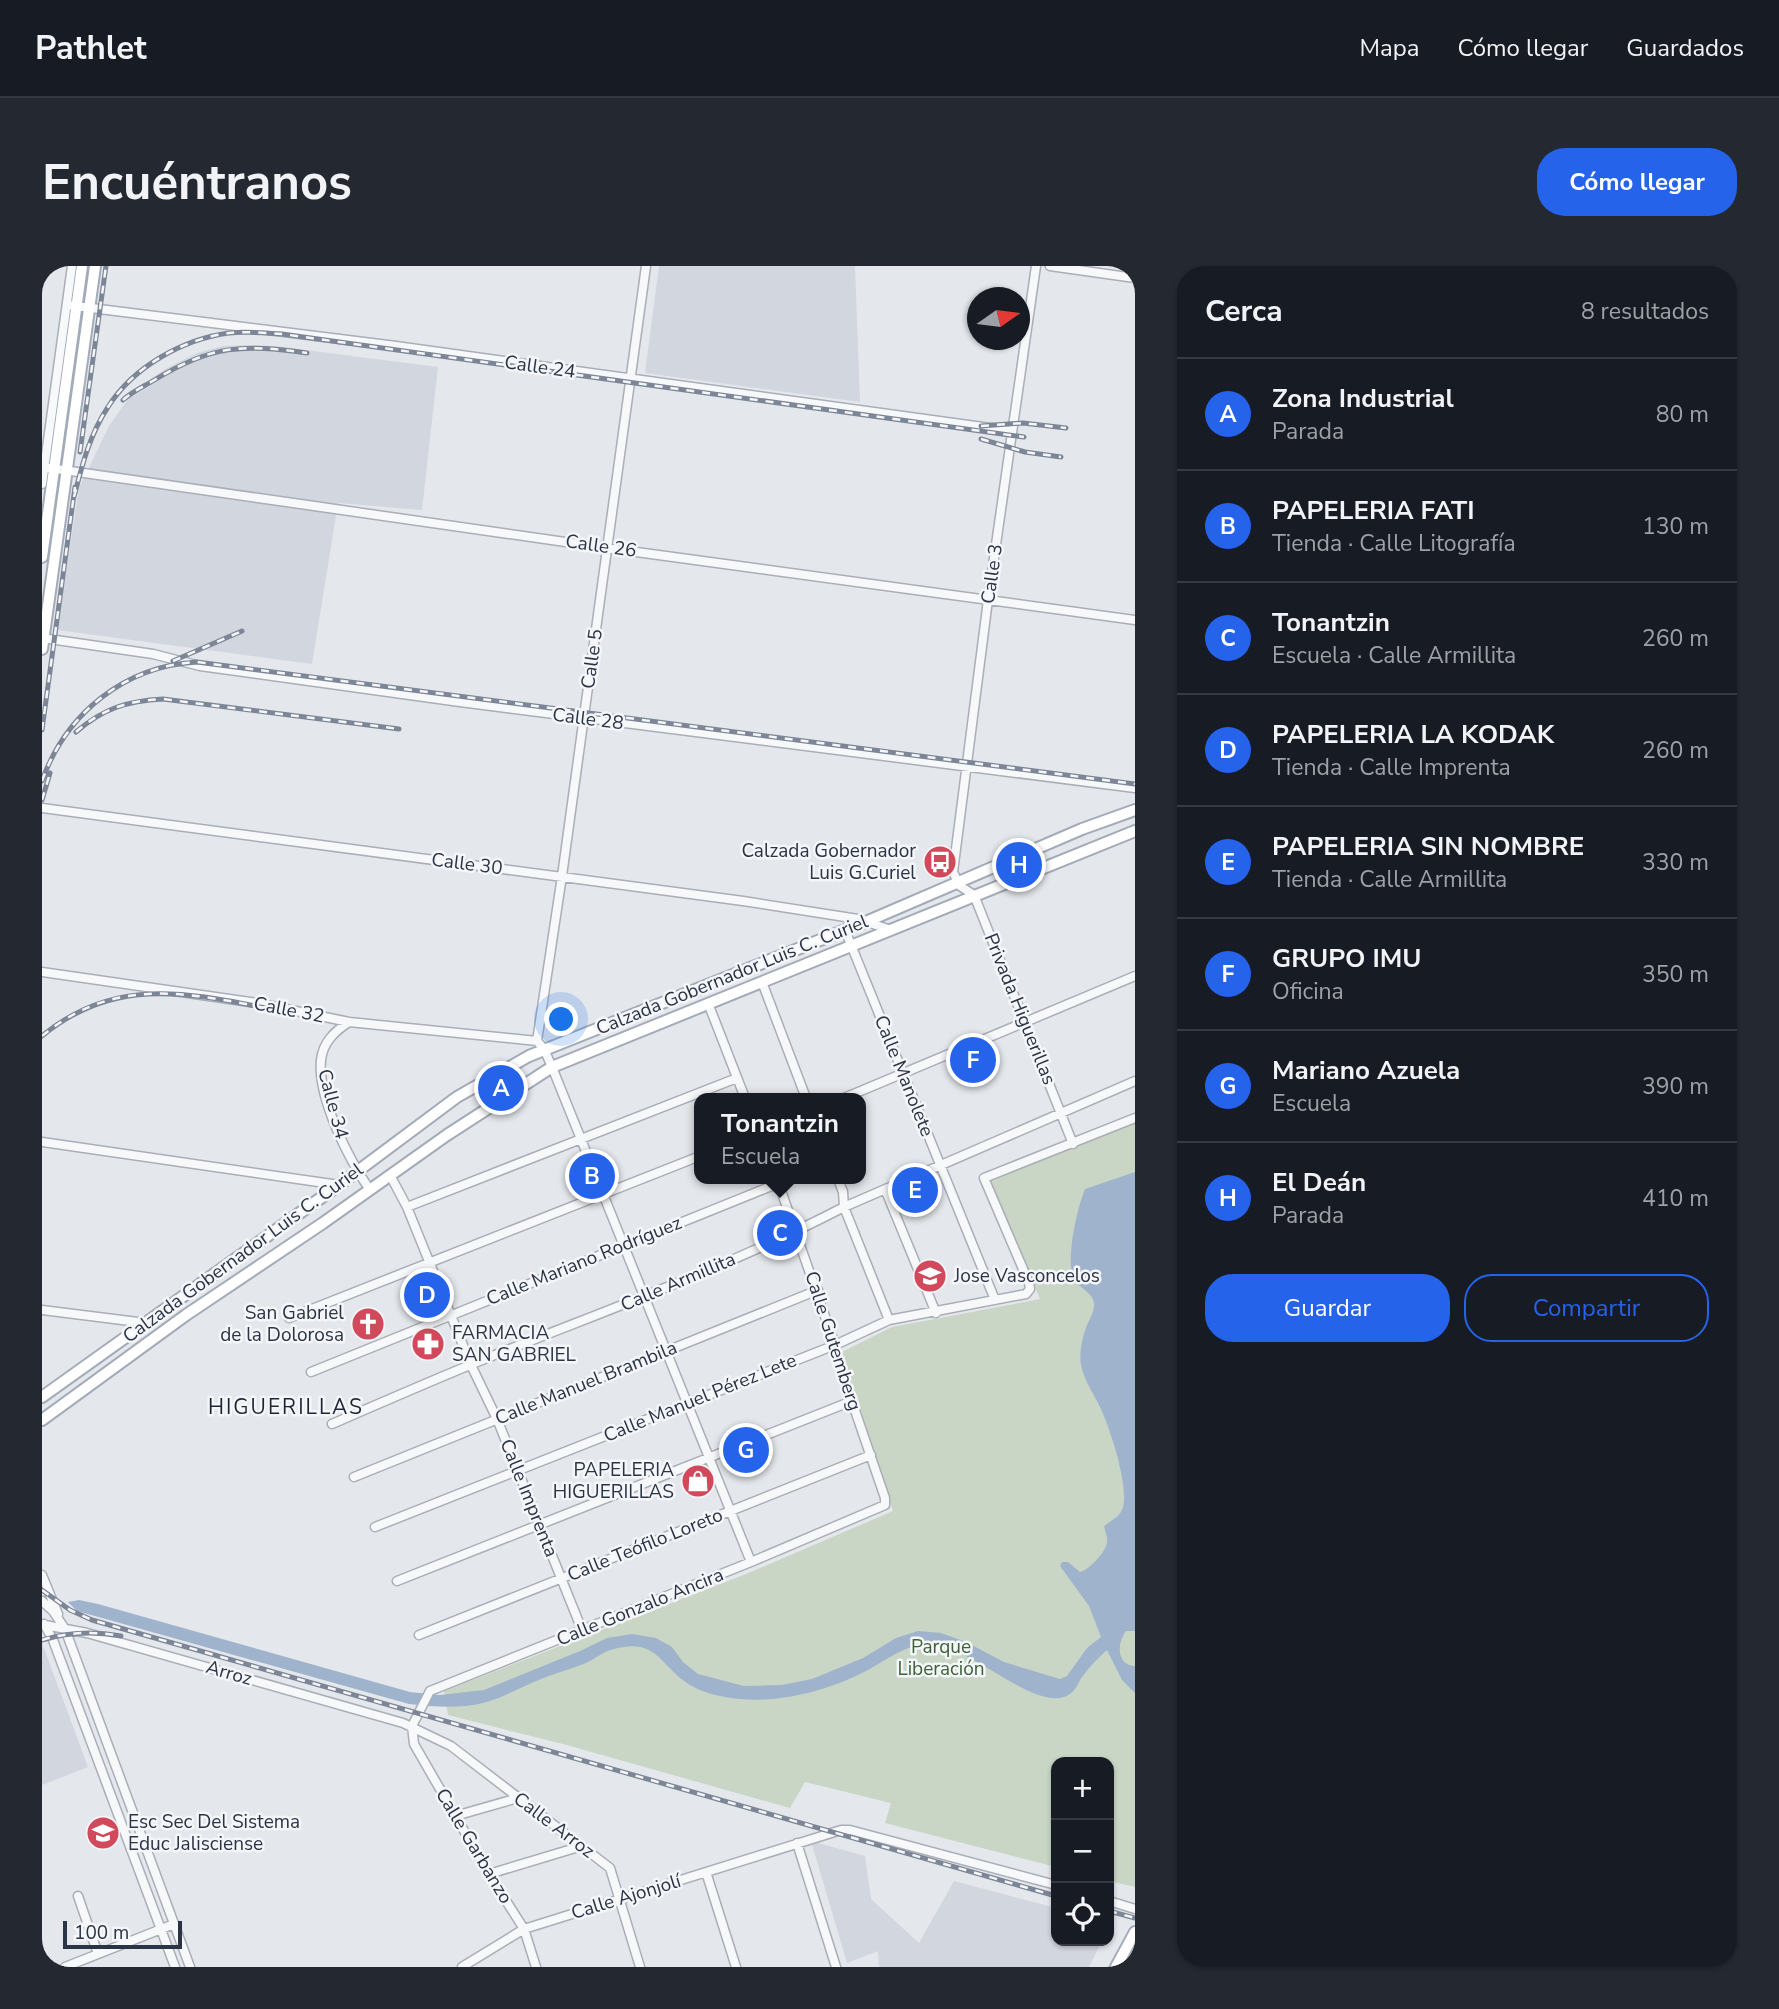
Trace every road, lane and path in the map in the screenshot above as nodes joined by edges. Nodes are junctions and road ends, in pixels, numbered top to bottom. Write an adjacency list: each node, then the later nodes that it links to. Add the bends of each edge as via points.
1 (72, 266): 8 (street)
2 (82, 266): 8 (main road)
3 (95, 266): 9 (main road)
4 (646, 266): 10 (street, Calle 5)
5 (1036, 266): 11 (street, Calle 3)
6 (1050, 266): 7 (street)
7 (1135, 278)
8 (72, 305): 9 (street, Calle 24); 12 (main road)
9 (89, 307): 10 (street, Calle 24); 13 (main road)
10 (630, 380): 11 (street, Calle 24); 15 (street, Calle 5)
11 (1012, 431): 17 (street, Calle 3)
12 (47, 467): 13 (street, Calle 26); 14 (street); 16 (main road)
13 (67, 470): 15 (street, Calle 26); 19 (main road)
14 (42, 484)
15 (607, 548): 17 (street, Calle 26); 20 (street, Calle 5)
16 (42, 557)
17 (988, 600): 18 (street, Calle 26); 21 (street, Calle 3)
18 (1135, 620)
19 (43, 642): 20 (street, Calle 28, via 153,654 200,666)
20 (584, 719): 21 (street, Calle 28); 26 (street, Calle 5)
21 (966, 766): 22 (street, Calle 28); 27 (street, Calle 3, via 953,872)
22 (1135, 788)
23 (42, 808): 26 (street, Calle 30)
24 (1135, 810): 27 (main road, Calzada Gobernador Luis C. Curiel)
25 (1135, 831): 28 (main road, Calzada Gobernador Luis C. Curiel)
26 (562, 876): 29 (street, Calle 30); 39 (street, Calle 5)
27 (956, 882): 28 (street); 29 (main road, Calzada Gobernador Luis C. Curiel)
28 (974, 895): 31 (main road, Calzada Gobernador Luis C. Curiel); 38 (street, Privada Higuerillas)
29 (868, 921): 30 (main road, Calzada Gobernador Luis C. Curiel); 31 (street, Calle 30)
30 (845, 930): 32 (street, Calle Manolete); 39 (main road, Calzada Gobernador Luis C. Curiel)
31 (891, 930): 32 (main road, Calzada Gobernador Luis C. Curiel)
32 (850, 945): 35 (main road, Calzada Gobernador Luis C. Curiel); 41 (street, Calle Manolete)
33 (42, 972): 37 (street, Calle 32, via 257,1003)
34 (1135, 976): 38 (street)
35 (762, 982): 36 (main road, Calzada Gobernador Luis C. Curiel); 46 (street)
36 (708, 1003): 40 (main road, Calzada Gobernador Luis C. Curiel); 42 (street)
37 (349, 1022): 39 (street, Calle 32); 56 (street, Calle 34, via 328,1041 321,1074 335,1125)
38 (1025, 1023): 41 (street); 49 (street, Privada Higuerillas)
39 (541, 1045): 40 (street); 56 (main road, Calzada Gobernador Luis C. Curiel, via 457,1097)
40 (552, 1067): 51 (street); 57 (main road, Calzada Gobernador Luis C. Curiel)
41 (904, 1075): 47 (street); 55 (street, Calle Manolete)
42 (737, 1078): 44 (street); 45 (street)
43 (1135, 1081): 49 (street, Calle Armillita)
44 (699, 1093)
45 (743, 1093)
46 (804, 1093)
47 (857, 1093)
48 (694, 1095): 51 (street)
49 (1062, 1114): 53 (street, Privada Higuerillas); 55 (street, Calle Armillita)
50 (1135, 1118): 53 (street)
51 (581, 1140): 64 (street); 65 (street)
52 (42, 1142): 61 (street)
53 (1073, 1144): 72 (street, Calle Manuel Pérez Lete, via 984,1178 1030,1289 1026,1294)
54 (694, 1158): 64 (street)
55 (940, 1164): 62 (street, Calle Armillita); 72 (street, Calle Manolete)
56 (357, 1171): 61 (main road, Calzada Gobernador Luis C. Curiel); 63 (street, Calle 34)
57 (390, 1175): 63 (main road, Calzada Gobernador Luis C. Curiel); 65 (street, Calle Imprenta)
58 (771, 1184): 68 (street, Calle Mariano Rodríguez)
59 (779, 1184): 67 (street, Calle Gutemberg)
60 (840, 1184): 66 (street)
61 (339, 1185): 78 (main road, Calzada Gobernador Luis C. Curiel)
62 (885, 1189): 66 (street, Calle Armillita); 74 (street)
63 (370, 1190): 87 (main road, Calzada Gobernador Luis C. Curiel)
64 (603, 1194): 68 (street); 69 (street)
65 (407, 1207): 69 (street, Calle Imprenta)
66 (844, 1207): 67 (street, Calle Armillita); 77 (street)
67 (797, 1231): 70 (street, Calle Gutemberg); 71 (street, Calle Armillita)
68 (624, 1245): 71 (street); 75 (street, Calle Mariano Rodríguez)
69 (429, 1262): 75 (street, Calle Imprenta); 76 (street)
70 (818, 1290): 79 (street, Calle Gutemberg); 80 (street, Calle Manuel Brambila)
71 (645, 1298): 80 (street); 81 (street, Calle Armillita)
72 (995, 1300): 74 (street, Calle Manuel Pérez Lete)
73 (42, 1310): 78 (street)
74 (936, 1313): 77 (street, Calle Manuel Pérez Lete)
75 (450, 1314): 81 (street, Calle Imprenta); 82 (street, Calle Mariano Rodríguez)
76 (289, 1318)
77 (889, 1320): 79 (street, Calle Manuel Pérez Lete)
78 (146, 1323): 83 (main road, Calzada Gobernador Luis C. Curiel)
79 (835, 1345): 84 (street, Calle Gutemberg); 85 (street, Calle Manuel Pérez Lete)
80 (666, 1351): 85 (street); 86 (street, Calle Manuel Brambila)
81 (471, 1365): 86 (street, Calle Imprenta); 88 (street, Calle Armillita)
82 (311, 1372)
83 (42, 1397)
84 (852, 1401): 89 (street, Calle Gutemberg); 90 (street)
85 (687, 1403): 90 (street); 91 (street, Calle Manuel Pérez Lete)
86 (497, 1419): 91 (street, Calle Imprenta); 92 (street, Calle Manuel Brambila)
87 (42, 1420)
88 (332, 1423)
89 (870, 1455): 93 (street, Calle Gutemberg); 94 (street, Calle Teófilo Loreto)
90 (709, 1458): 94 (street); 95 (street)
91 (517, 1471): 95 (street, Calle Imprenta); 96 (street, Calle Manuel Pérez Lete)
92 (354, 1477)
93 (885, 1505): 97 (street, Calle Gonzalo Ancira)
94 (730, 1511): 97 (street); 99 (street, Calle Teófilo Loreto)
95 (540, 1526): 99 (street, Calle Imprenta); 100 (street)
96 (375, 1527)
97 (751, 1562): 104 (street, Calle Gonzalo Ancira)
98 (42, 1575): 103 (street)
99 (561, 1579): 104 (street, Calle Imprenta); 105 (street, Calle Teófilo Loreto)
100 (397, 1581)
101 (42, 1601): 103 (street)
102 (43, 1623): 103 (street, Arroz); 119 (street)
103 (65, 1629): 106 (street, Arroz); 118 (street)
104 (582, 1630): 106 (street, Calle Gonzalo Ancira, via 430,1691)
105 (419, 1635)
106 (412, 1726): 107 (street, Calle Arroz, via 452,1746); 108 (street, Calle Garbanzo, via 414,1744)
107 (518, 1798): 108 (street); 110 (street, Calle Arroz)
108 (455, 1816): 112 (street, Calle Garbanzo)
109 (797, 1843): 111 (street, Calle Ajonjolí); 113 (street, Calle Ajonjolí, via 850,1830); 130 (street)
110 (582, 1846): 112 (street); 115 (street, Calle Arroz, via 610,1868)
111 (706, 1872): 115 (street, Calle Ajonjolí); 129 (street)
112 (489, 1874): 120 (street, Calle Garbanzo)
113 (1051, 1884)
114 (78, 1896): 122 (street)
115 (619, 1899): 120 (street, Calle Ajonjolí); 128 (street, Calle Arroz)
116 (1114, 1903): 117 (street)
117 (1135, 1909)
118 (174, 1924): 119 (street); 125 (street)
119 (161, 1929): 122 (street); 124 (street)
120 (524, 1929): 126 (street, Calle Ajonjolí); 127 (street, Calle Garbanzo)
121 (1135, 1933): 131 (main road)
122 (98, 1954): 123 (street)
123 (65, 1967)
124 (175, 1967)
125 (190, 1967)
126 (462, 1967)
127 (536, 1967)
128 (640, 1967)
129 (736, 1967)
130 (836, 1967)
131 (1116, 1967)

